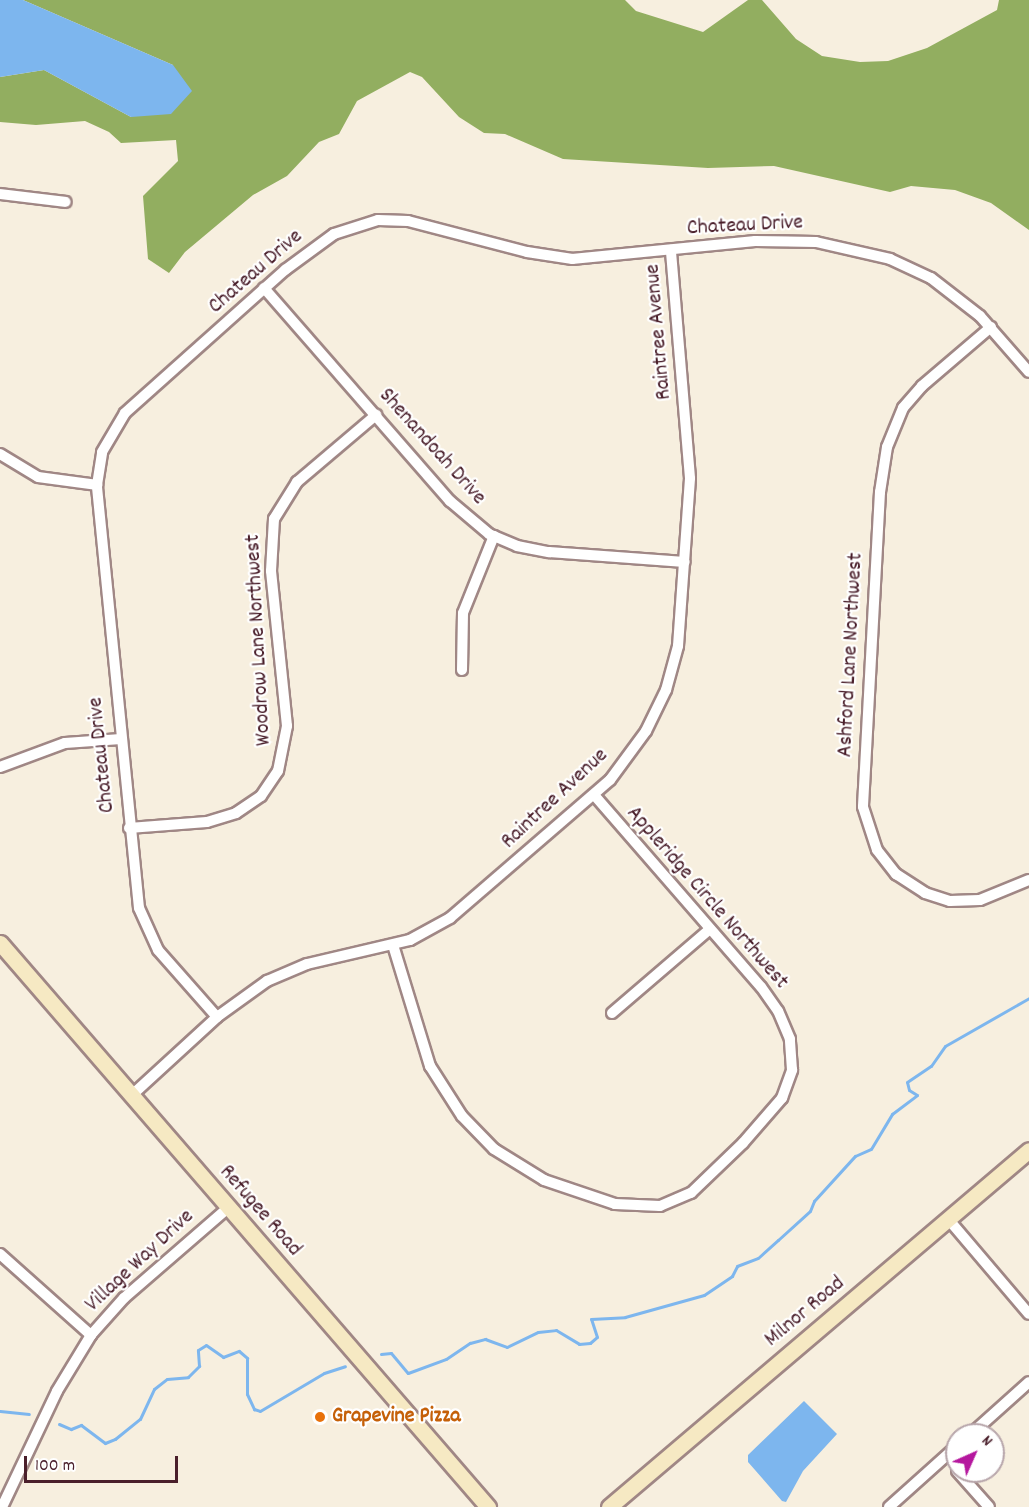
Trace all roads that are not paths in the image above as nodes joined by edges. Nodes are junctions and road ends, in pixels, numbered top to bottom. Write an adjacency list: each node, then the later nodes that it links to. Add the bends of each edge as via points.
1 (0, 194): 2 (street)
2 (66, 202)
3 (671, 250): 4 (street, Chateau Drive, via 557,257 408,221 378,220 334,234); 5 (street, Chateau Drive, via 785,240 861,250 931,278); 11 (street, Raintree Avenue, via 689,448)
4 (264, 288): 7 (street, Shenandoah Drive); 9 (street, Chateau Drive, via 125,413 102,452)
5 (991, 327): 6 (street, Chateau Drive); 17 (street, Ashford Lane Northwest, via 922,386 903,408 886,447 880,492 863,807 877,850 896,874 925,893 950,900 980,900)
6 (1029, 372)
7 (376, 415): 10 (street, Shenandoah Drive, via 450,501); 16 (street, Woodrow Lane Northwest, via 297,482 274,519 271,571 287,726 278,771 255,801 221,819)
8 (0, 454): 9 (street, via 38,477)
9 (97, 485): 13 (street, Chateau Drive)
10 (494, 536): 11 (street, Shenandoah Drive, via 549,552); 12 (street, via 463,613)
11 (685, 562): 15 (street, Raintree Avenue, via 678,646 663,697 629,756)
12 (462, 670)
13 (121, 739): 14 (street, via 65,743); 16 (street, Chateau Drive)
14 (0, 767)
15 (594, 795): 18 (street, Appleridge Circle Northwest); 20 (street, Raintree Avenue, via 450,918)
16 (129, 828): 22 (street, Chateau Drive, via 139,908 149,937)
17 (1029, 880)
18 (710, 929): 20 (street, Appleridge Circle Northwest, via 778,1011 790,1039 792,1070 773,1110 711,1176 675,1202 647,1208 606,1201 544,1180 506,1158 472,1128 430,1066); 21 (street)
19 (0, 943): 23 (main road, Refugee Road)
20 (393, 945): 22 (street, Raintree Avenue, via 292,968 254,989)
21 (612, 1013)
22 (218, 1017): 23 (street, Raintree Avenue)
23 (132, 1095): 25 (main road, Refugee Road)
24 (1029, 1150): 26 (main road, Milnor Road)
25 (228, 1208): 29 (street, Village Way Drive, via 124,1298); 35 (main road, Refugee Road)
26 (949, 1220): 28 (street); 36 (main road, Milnor Road)
27 (0, 1254): 29 (street)
28 (1029, 1314)
29 (91, 1335): 34 (street, Village Way Drive, via 57,1390)
30 (1029, 1382): 31 (street)
31 (983, 1423)
32 (945, 1457): 37 (street)
33 (968, 1483): 38 (street)
34 (2, 1507)
35 (488, 1507)
36 (609, 1507)
37 (889, 1507)
38 (989, 1507)

